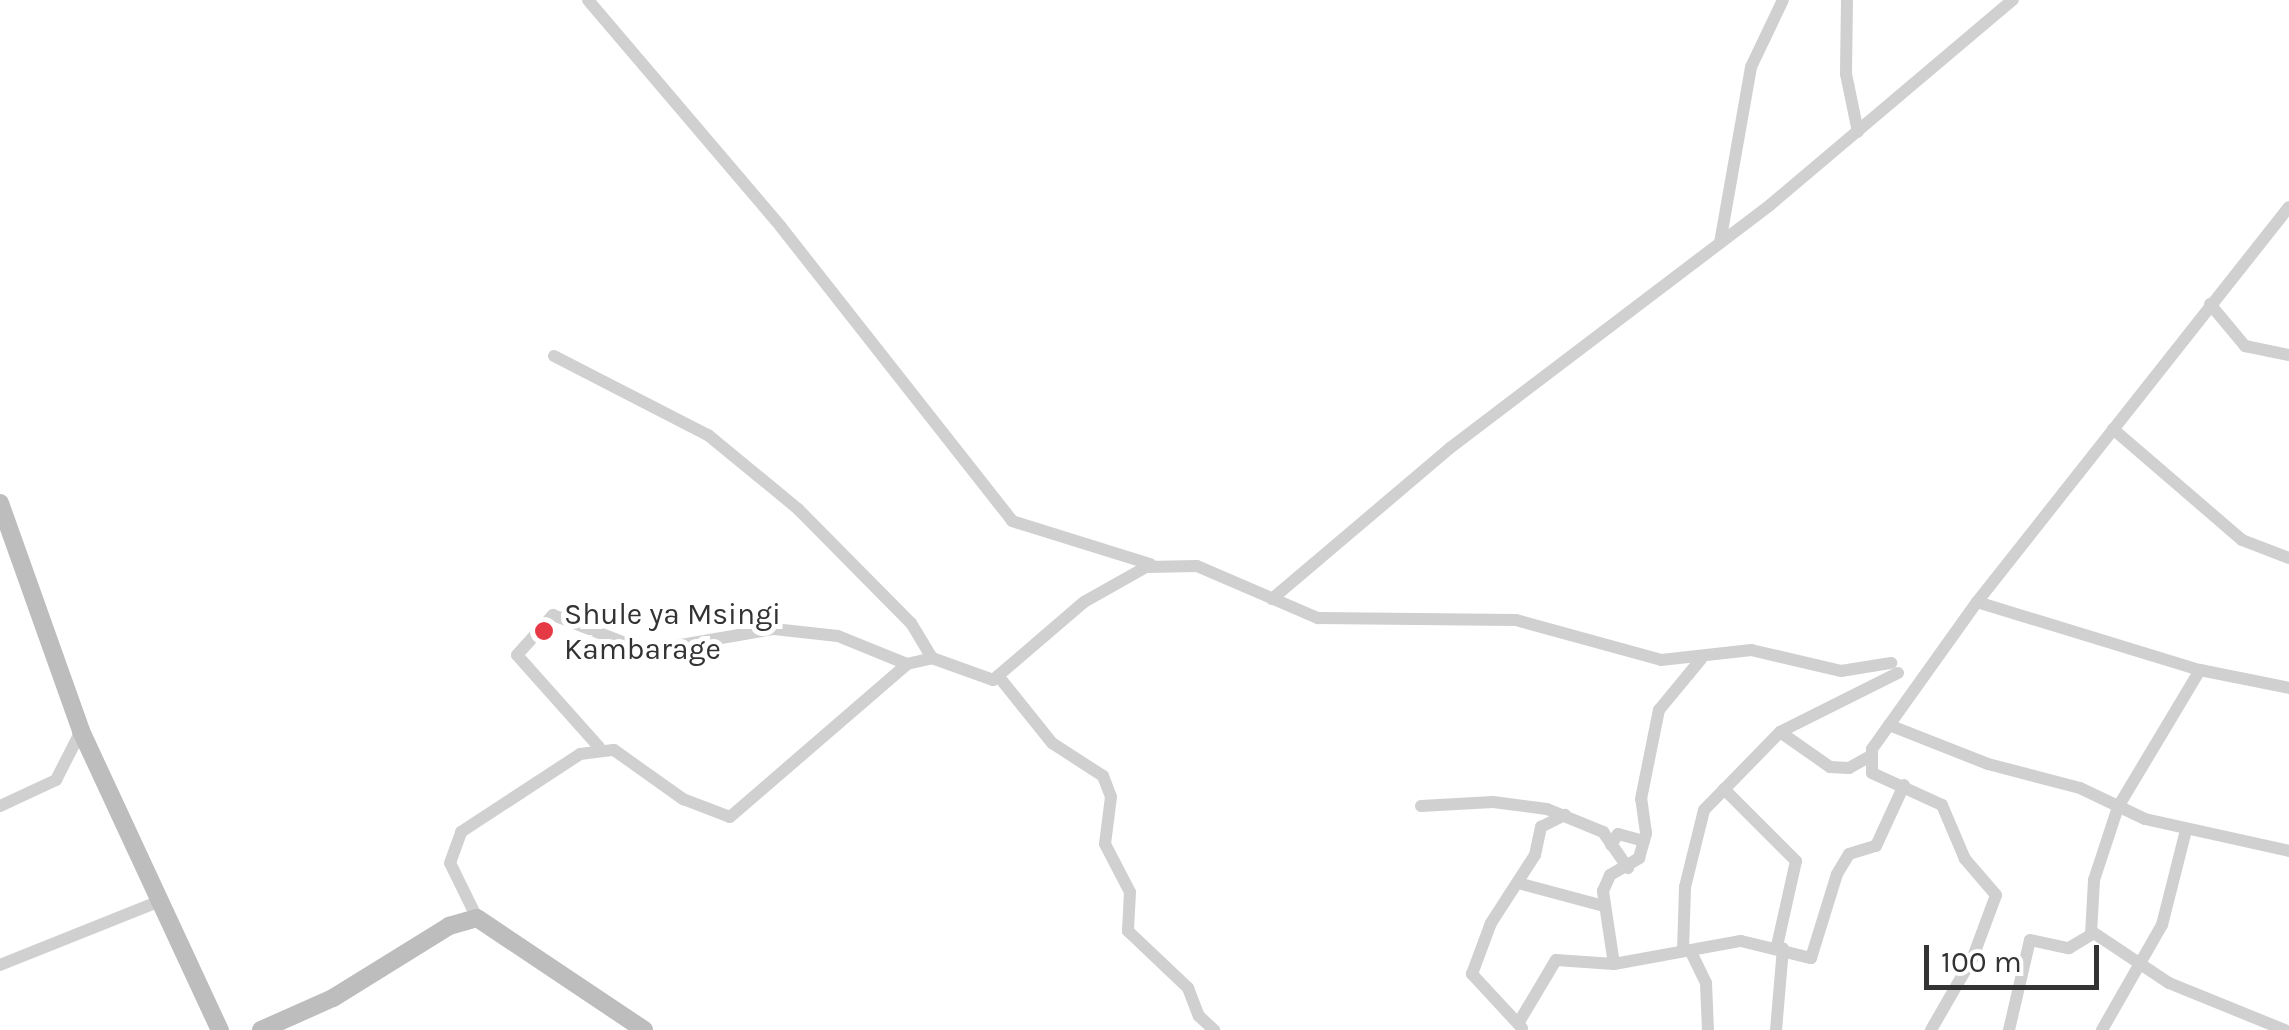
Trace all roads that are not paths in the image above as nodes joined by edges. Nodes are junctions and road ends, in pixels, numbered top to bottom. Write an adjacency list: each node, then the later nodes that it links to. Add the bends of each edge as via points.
1 (588, 0): 15 (street, via 782,227 1012,521)
2 (1783, 0): 8 (street, via 1751,67)
3 (1847, 0): 5 (street, via 1846,74)
4 (2013, 0): 5 (street)
5 (1858, 132): 8 (street)
6 (2289, 207): 7 (street)
7 (2282, 225): 9 (street)
8 (1720, 243): 16 (street, via 1450,448)
9 (2210, 304): 11 (street, via 2245,346); 12 (street)
10 (554, 356): 18 (street, via 708,434 798,509 911,623)
11 (2289, 356)
12 (2113, 429): 14 (street, via 2242,540); 17 (street)
13 (0, 504): 25 (street)
14 (2289, 558)
15 (1156, 565): 16 (street, via 1197,566); 22 (street, via 1097,592)
16 (1272, 599): 19 (street, via 1318,618 1516,620 1648,659)
17 (1977, 602): 21 (street); 24 (street)
18 (932, 658): 20 (street); 22 (street, via 972,677)
19 (1701, 659): 26 (street, via 1750,650 1842,671 1894,668); 36 (street, via 1659,710 1641,798)
20 (907, 664): 27 (street, via 730,817 683,798 628,758); 27 (street, via 838,636 774,630 646,651 553,615 517,655)
21 (2200, 670): 23 (street); 33 (street)
22 (999, 677): 54 (street, via 1052,744 1103,776 1111,797 1105,844 1130,892 1128,931 1188,988 1199,1016)
23 (2289, 688)
24 (1890, 725): 28 (street); 33 (street, via 1988,764 2080,788)
25 (81, 731): 31 (street, via 56,780); 41 (street)
26 (1780, 732): 28 (street, via 1830,767 1849,768); 30 (street)
27 (599, 747): 43 (street, via 461,832 450,863)
28 (1869, 757): 29 (street, via 1872,773)
29 (1904, 785): 45 (street, via 1876,846 1849,854 1836,874 1813,955); 57 (street, via 1942,805 1965,859 1997,901)
30 (1724, 789): 45 (street, via 1796,861); 46 (street, via 1696,826 1682,910)
31 (0, 806)
32 (1420, 806): 34 (street, via 1516,802)
33 (2118, 807): 35 (street); 44 (street, via 2094,880)
34 (1565, 815): 37 (street, via 1603,832); 40 (street, via 1541,826 1537,850)
35 (2186, 830): 38 (street); 47 (street, via 2172,897)
36 (1644, 841): 37 (street, via 1618,834); 39 (street)
37 (1611, 844): 39 (street)
38 (2289, 852)
39 (1628, 868): 42 (street, via 1610,875)
40 (1518, 883): 42 (street); 50 (street, via 1491,924 1472,976)
41 (160, 902): 49 (street); 51 (street)
42 (1600, 905): 48 (street)
43 (477, 918): 52 (street, via 449,926 333,998); 53 (street)
44 (2091, 934): 47 (street); 58 (street, via 2069,948 2030,940)
45 (1780, 947): 46 (street, via 1741,941); 56 (street)
46 (1686, 950): 48 (street); 55 (street, via 1706,983)
47 (2144, 962): 59 (street); 60 (street, via 2169,983)
48 (1614, 964): 50 (street, via 1552,961)
49 (0, 965)
50 (1521, 1026)
51 (220, 1030)
52 (261, 1030)
53 (644, 1030)
54 (1214, 1030)
55 (1708, 1030)
56 (1776, 1030)
57 (1930, 1030)
58 (2008, 1030)
59 (2102, 1030)
60 (2282, 1030)

